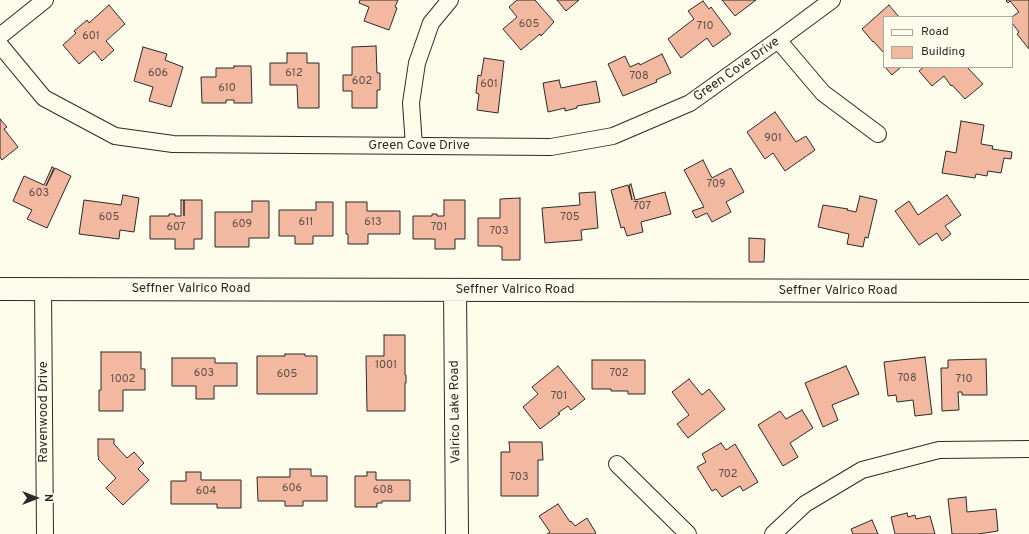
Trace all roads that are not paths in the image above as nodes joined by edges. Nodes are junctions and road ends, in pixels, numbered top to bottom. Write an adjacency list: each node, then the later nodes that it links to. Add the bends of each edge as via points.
1 (45, 0): 4 (street)
2 (450, 0): 8 (street, via 431,23 417,63 411,103)
3 (832, 0): 5 (street, Green Cove Drive)
4 (0, 36)
5 (778, 40): 7 (street, via 823,93); 8 (street, Green Cove Drive, via 690,103 614,136 551,147)
6 (0, 45): 8 (street, Green Cove Drive, via 44,98 115,136 173,144)
7 (878, 134)
8 (414, 146)
9 (0, 289): 10 (street, Seffner Valrico Road)
10 (43, 289): 11 (street, Seffner Valrico Road); 15 (street, Ravenwood Drive)
11 (455, 290): 12 (street, Seffner Valrico Road); 16 (street, Valrico Lake Road)
12 (1029, 291)
13 (1029, 449): 18 (street, via 939,450 862,470 805,504)
14 (617, 464): 17 (street)
15 (45, 534)
16 (457, 534)
17 (688, 534)
18 (773, 534)

